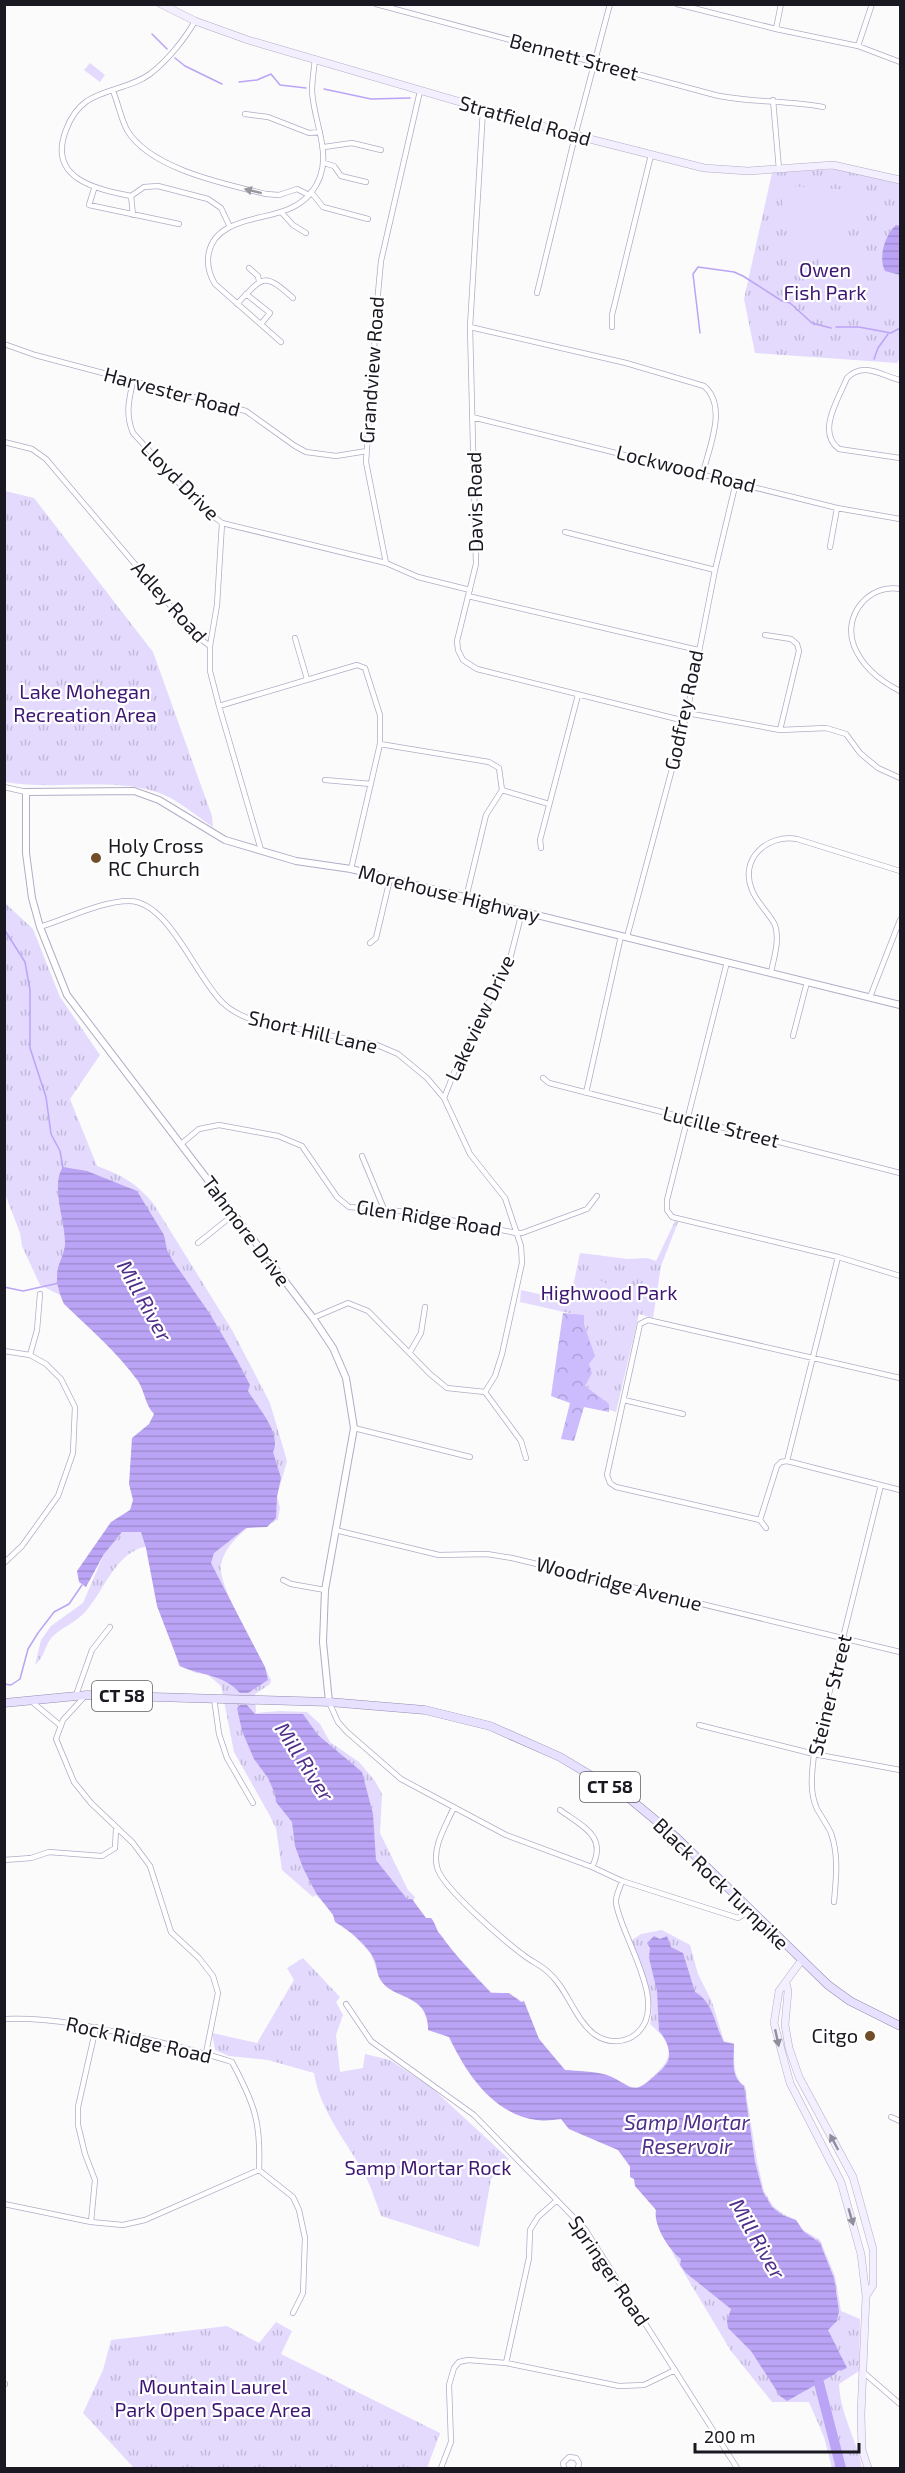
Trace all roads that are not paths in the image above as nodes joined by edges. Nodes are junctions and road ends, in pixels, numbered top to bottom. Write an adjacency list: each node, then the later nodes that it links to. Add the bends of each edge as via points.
1 (160, 4): 8 (main road, Stratfield Road)
2 (376, 4): 13 (street, Bennett Street)
3 (610, 4): 13 (street)
4 (677, 4): 7 (street)
5 (781, 4): 9 (street)
6 (872, 4): 10 (street)
7 (688, 6): 9 (street)
8 (195, 21): 11 (main road, Stratfield Road); 14 (street, via 152,72 135,84)
9 (776, 29): 10 (street)
10 (858, 46): 12 (street)
11 (315, 59): 15 (main road, Stratfield Road); 20 (street, via 312,90)
12 (900, 62)
13 (594, 63): 16 (street, Bennett Street, via 734,100); 21 (street)
14 (113, 91): 29 (street, via 94,97 77,109 63,136 62,151 68,170); 30 (street, one-way to 14, via 297,189 279,195 266,194 159,160 145,151 126,129)
15 (420, 91): 18 (main road, Stratfield Road); 53 (street, Grandview Road, via 381,261)
16 (773, 100): 17 (street, Bennett Street); 26 (street)
17 (823, 107)
18 (483, 110): 21 (main road, Stratfield Road); 45 (street, Davis Road)
19 (244, 114): 20 (street, via 268,117 309,133)
20 (320, 132): 22 (street)
21 (574, 136): 24 (main road, Stratfield Road); 40 (street)
22 (324, 147): 23 (street, via 352,142); 25 (street)
23 (381, 150)
24 (651, 155): 26 (main road, Stratfield Road, via 726,171); 46 (street)
25 (324, 162): 28 (street, via 334,166 341,176); 30 (street)
26 (779, 169): 27 (main road, Stratfield Road, via 840,166)
27 (900, 180)
28 (366, 182)
29 (94, 189): 31 (street); 33 (street, via 89,205)
30 (310, 193): 32 (street); 34 (street, via 323,207)
31 (130, 196): 33 (street); 36 (street, via 144,187 158,186 208,199 221,208)
32 (282, 213): 36 (street); 37 (street)
33 (133, 215): 35 (street)
34 (368, 219)
35 (179, 224)
36 (230, 227): 43 (street, via 214,241 207,262 214,284)
37 (306, 233)
38 (249, 268): 39 (street)
39 (259, 281): 41 (street); 42 (street, via 275,282)
40 (537, 293)
41 (246, 294): 43 (street); 44 (street, via 270,313)
42 (293, 298)
43 (237, 304): 44 (street)
44 (261, 324): 47 (street)
45 (470, 327): 51 (street, Davis Road); 55 (street, via 626,363 704,386 712,393 716,407)
46 (612, 327)
47 (281, 342)
48 (4, 344): 50 (street, Harvester Road)
49 (900, 380): 54 (street, via 866,369 852,372 828,427 829,437 839,449)
50 (133, 381): 53 (street, Harvester Road, via 246,411 306,452 336,456); 59 (street, Lloyd Drive, via 127,408 133,433 205,511)
51 (472, 417): 55 (street, Lockwood Road); 65 (street, Davis Road, via 476,552)
52 (4, 442): 69 (street, Adley Road, via 32,449 46,459 195,635)
53 (367, 451): 62 (street, Grandview Road, via 367,474)
54 (898, 458)
55 (703, 473): 56 (street, Lockwood Road)
56 (736, 482): 57 (street, Lockwood Road); 63 (street, Godfrey Road)
57 (837, 508): 58 (street, Lockwood Road); 61 (street)
58 (900, 519)
59 (222, 523): 62 (street, Lloyd Drive); 69 (street)
60 (565, 532): 63 (street)
61 (830, 547)
62 (386, 563): 65 (street, via 418,577)
63 (714, 570): 70 (street, Godfrey Road)
64 (900, 589): 72 (street, via 876,590 858,608 851,638 873,674)
65 (470, 590): 66 (street, Davis Road)
66 (468, 596): 70 (street); 73 (street, Davis Road, via 457,641 466,663)
67 (765, 635): 77 (street, via 790,639 799,651)
68 (295, 638): 71 (street)
69 (210, 646): 74 (street, Adley Road, via 210,671)
70 (698, 650): 75 (street, Godfrey Road)
71 (307, 679): 74 (street); 78 (street, via 357,665 365,668 380,715)
72 (900, 691)
73 (578, 695): 76 (street, Davis Road); 85 (street)
74 (219, 706): 87 (street, Adley Road)
75 (687, 713): 76 (street, Godfrey Road); 77 (street)
76 (685, 721): 95 (street, Godfrey Road)
77 (780, 730): 79 (street, via 826,729 846,734 878,768)
78 (380, 744): 81 (street); 83 (street, via 489,762 499,768)
79 (900, 778)
80 (325, 780): 81 (street)
81 (371, 784): 88 (street)
82 (4, 788): 84 (street, Morehouse Highway)
83 (501, 790): 85 (street); 91 (street, via 486,815)
84 (26, 792): 87 (street, Morehouse Highway, via 134,791 159,800 225,840); 94 (street, Tahmore Drive, via 26,853)
85 (549, 804): 86 (street)
86 (541, 848)
87 (261, 850): 88 (street, Morehouse Highway, via 296,861)
88 (351, 869): 90 (street, Morehouse Highway)
89 (900, 871): 98 (street, via 797,839 778,838 766,843 755,855 749,877 751,889 776,927)
90 (390, 879): 91 (street, Morehouse Highway); 96 (street, via 376,938)
91 (466, 898): 92 (street, Morehouse Highway)
92 (522, 912): 95 (street, Morehouse Highway); 105 (street, Lakeview Drive, via 509,963 456,1065)
93 (900, 920): 100 (street)
94 (40, 927): 105 (street, Short Hill Lane, via 117,902 146,905 164,920 215,994 236,1014 398,1054); 107 (street, Tahmore Drive, via 67,995)
95 (624, 936): 97 (street, Morehouse Highway); 104 (street, Godfrey Road)
96 (370, 944)
97 (727, 962): 98 (street, Morehouse Highway); 106 (street)
98 (771, 972): 99 (street, Morehouse Highway)
99 (807, 982): 100 (street, Morehouse Highway); 102 (street)
100 (870, 997): 101 (street, Morehouse Highway)
101 (900, 1005)
102 (793, 1036)
103 (543, 1078): 104 (street, Lucille Street)
104 (586, 1093): 106 (street, Lucille Street)
105 (444, 1098): 113 (street, Lakeview Drive, via 470,1154 505,1198)
106 (687, 1120): 109 (street, Lucille Street); 115 (street, via 666,1200 672,1217)
107 (181, 1144): 111 (street, Glen Ridge Road, via 199,1129 219,1125 278,1136 302,1146 337,1197 349,1207); 112 (street, Tahmore Drive)
108 (362, 1156): 111 (street)
109 (900, 1173)
110 (597, 1196): 113 (street, Glen Ridge Road, via 587,1209)
111 (384, 1209): 113 (street, Glen Ridge Road)
112 (233, 1215): 114 (street); 119 (street, Tahmore Drive)
113 (516, 1233): 125 (street, Lakeview Drive, via 522,1263 502,1354 495,1376)
114 (198, 1243)
115 (838, 1257): 116 (street); 123 (street)
116 (900, 1276)
117 (40, 1294): 122 (street)
118 (425, 1307): 121 (street, via 421,1334)
119 (313, 1318): 121 (street, via 348,1303 368,1311); 128 (street, Tahmore Drive, via 333,1348 346,1378)
120 (4, 1351): 122 (street)
121 (410, 1352): 125 (street, via 447,1388)
122 (30, 1355): 137 (street, via 61,1379 75,1407 72,1453 58,1496 22,1546)
123 (813, 1358): 124 (street); 126 (street, via 648,1320 639,1324); 131 (street)
124 (900, 1378)
125 (484, 1392): 130 (street, via 521,1441)
126 (624, 1400): 127 (street); 134 (street, via 607,1475 610,1483)
127 (683, 1414)
128 (354, 1428): 129 (street); 136 (street, Tahmore Drive)
129 (470, 1457)
130 (526, 1458)
131 (787, 1461): 132 (street); 134 (street, via 777,1466)
132 (881, 1485): 133 (street); 141 (street, Steiner Street)
133 (900, 1490)
134 (760, 1520): 135 (street)
135 (766, 1528)
136 (335, 1530): 139 (street, Tahmore Drive); 141 (street, Woodridge Avenue, via 439,1555 512,1558)
137 (4, 1563)
138 (283, 1580): 139 (street)
139 (325, 1590): 147 (street, Tahmore Drive, via 322,1642)
140 (110, 1627): 143 (street, via 92,1650)
141 (844, 1639): 142 (street, Woodridge Avenue); 151 (street, Steiner Street)
142 (900, 1652)
143 (76, 1695): 144 (main road, Black Rock Turnpike / CT 58); 146 (main road, Black Rock Turnpike / CT 58)
144 (87, 1695): 145 (main road, Black Rock Turnpike / CT 58); 150 (street)
145 (214, 1698): 147 (main road, Black Rock Turnpike / CT 58); 153 (street, via 227,1758)
146 (30, 1700): 148 (main road, Black Rock Turnpike / CT 58); 150 (street)
147 (329, 1702): 154 (street, via 347,1732 401,1779); 161 (main road, Black Rock Turnpike / CT 58, via 425,1710 490,1726 560,1757 630,1799 677,1838)
148 (4, 1703)
149 (699, 1725): 151 (street)
150 (61, 1726): 156 (street, via 56,1739 74,1782)
151 (814, 1754): 152 (street); 160 (street, Steiner Street, via 811,1790 831,1833 837,1859)
152 (900, 1770)
153 (253, 1803)
154 (454, 1807): 158 (street, via 514,1839); 159 (street, via 436,1850 437,1869 455,1893 509,1944 550,1972 593,2033 619,2042 635,2035 646,2024 648,2012 647,1993 616,1901)
155 (560, 1810): 158 (street, via 598,1843)
156 (116, 1829): 157 (street, via 115,1848 102,1856 49,1852); 168 (street, via 133,1843 150,1866 171,1932 199,1958 217,1984 217,2006)
157 (4, 1860)
158 (592, 1867): 159 (street)
159 (622, 1881): 161 (street, via 738,1918)
160 (834, 1902)
161 (750, 1911): 162 (main road, Black Rock Turnpike / CT 58)
162 (801, 1961): 163 (main road); 166 (main road, Black Rock Turnpike / CT 58, via 850,2001)
163 (786, 1983): 175 (main road, one-way to 175, via 779,1991 775,2008 780,2051 790,2083 841,2182 861,2254); 175 (main road, one-way to 163, via 873,2285 873,2249 853,2177 799,2077 789,2048)
164 (346, 2004): 172 (street, Springer Road, via 370,2041 474,2115)
165 (4, 2019): 167 (street, Rock Ridge Road, via 48,2019)
166 (900, 2026)
167 (96, 2027): 168 (street, Rock Ridge Road); 174 (street, via 78,2116 95,2181)
168 (206, 2053): 171 (street, Rock Ridge Road, via 232,2062 245,2087 260,2138)
169 (891, 2117): 170 (street)
170 (900, 2121)
171 (259, 2170): 174 (street, via 145,2220 123,2225); 176 (street, via 292,2197 299,2210 305,2238 303,2293)
172 (556, 2200): 177 (street, via 530,2230 529,2258); 178 (street, Springer Road, via 585,2229)
173 (4, 2204): 174 (street)
174 (91, 2222)
175 (866, 2296): 179 (main road)
176 (293, 2313)
177 (506, 2363): 178 (street, via 619,2386 644,2385); 182 (street, via 468,2360 454,2368 449,2385 451,2442)
178 (675, 2370): 184 (street, Springer Road)
179 (863, 2372): 180 (street); 185 (main road, via 862,2450)
180 (900, 2404)
181 (563, 2468): 183 (street, via 566,2459 572,2457 579,2463)
182 (441, 2469)
183 (578, 2469)
184 (737, 2469)
185 (868, 2469)

